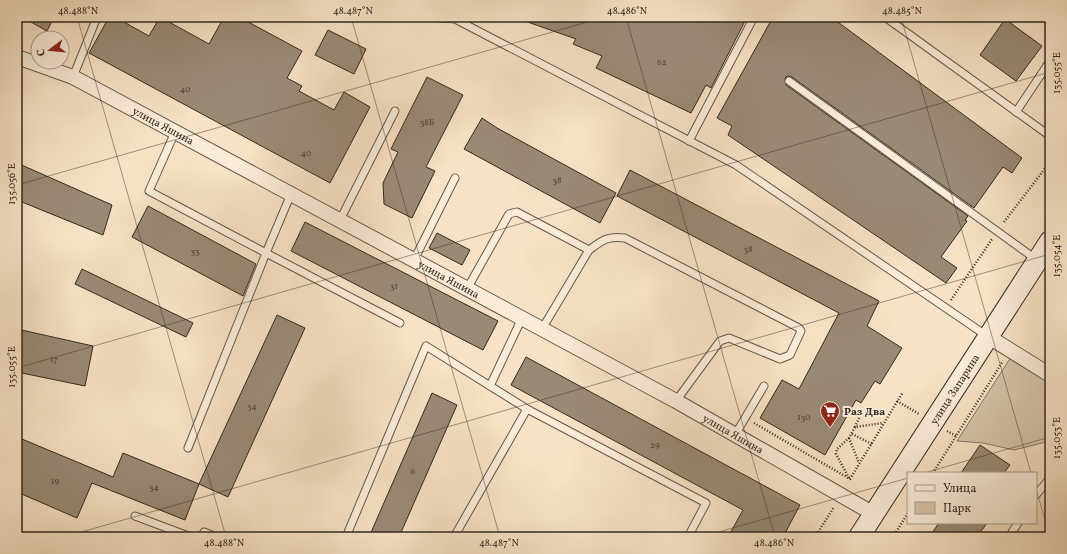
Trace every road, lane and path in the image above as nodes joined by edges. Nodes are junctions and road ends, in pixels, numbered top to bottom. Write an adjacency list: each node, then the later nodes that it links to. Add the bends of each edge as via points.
1 (96, 17): 7 (lane)
2 (430, 17): 13 (lane, via 455,19)
3 (754, 17): 13 (lane)
4 (885, 17): 10 (lane)
5 (17, 57): 7 (street, улица Яшина)
6 (1050, 61): 10 (lane)
7 (73, 77): 11 (street, улица Яшина)
8 (789, 81): 21 (lane)
9 (395, 110): 16 (lane)
10 (1016, 112): 12 (lane)
11 (175, 132): 15 (street, улица Яшина); 19 (lane, via 148,191)
12 (1050, 136)
13 (689, 141): 26 (lane, via 736,165)
14 (455, 178): 20 (lane)
15 (292, 194): 16 (street, улица Яшина); 19 (lane)
16 (340, 220): 20 (street, улица Яшина)
17 (1050, 241): 21 (street, улица Запарина)
18 (589, 250): 22 (lane, via 513,212 509,214); 25 (lane); 32 (lane, via 612,237 625,238 801,331 790,355 780,359 729,338 720,341)
19 (266, 253): 24 (lane); 42 (lane)
20 (414, 260): 22 (street, улица Яшина)
21 (1038, 260): 26 (street, улица Запарина)
22 (467, 289): 23 (street, улица Яшина)
23 (522, 318): 25 (street, улица Яшина); 29 (lane)
24 (400, 323)
25 (542, 329): 32 (street, улица Яшина)
26 (989, 337): 27 (street); 49 (street, улица Запарина)
27 (1010, 350): 28 (street); 44 (path)
28 (1050, 375)
29 (490, 386): 33 (lane); 57 (lane, via 426,346)
30 (764, 386): 35 (lane)
31 (903, 392): 36 (path)
32 (676, 401): 39 (street, улица Яшина)
33 (527, 409): 58 (lane); 59 (lane, via 706,503)
34 (862, 414): 37 (path)
35 (745, 418): 39 (lane); 46 (path)
36 (884, 423): 37 (path); 41 (path)
37 (855, 427): 38 (path)
38 (852, 434): 40 (path); 41 (path)
39 (735, 435): 48 (street, улица Яшина)
40 (849, 438): 43 (path); 46 (path, via 836,451)
41 (872, 444): 43 (path)
42 (188, 448)
43 (859, 464): 46 (path)
44 (934, 472)
45 (1050, 478): 47 (lane)
46 (850, 479): 48 (path)
47 (1037, 494)
48 (840, 495): 49 (street, улица Яшина); 60 (path)
49 (874, 514): 53 (street, улица Запарина)
50 (907, 515): 61 (path)
51 (135, 516): 54 (lane)
52 (1017, 524): 62 (lane)
53 (865, 535)
54 (191, 537)
55 (201, 537): 56 (lane, via 204,532)
56 (216, 537)
57 (346, 537)
58 (454, 537)
59 (688, 537)
60 (815, 537)
61 (893, 537)
62 (1009, 537)

